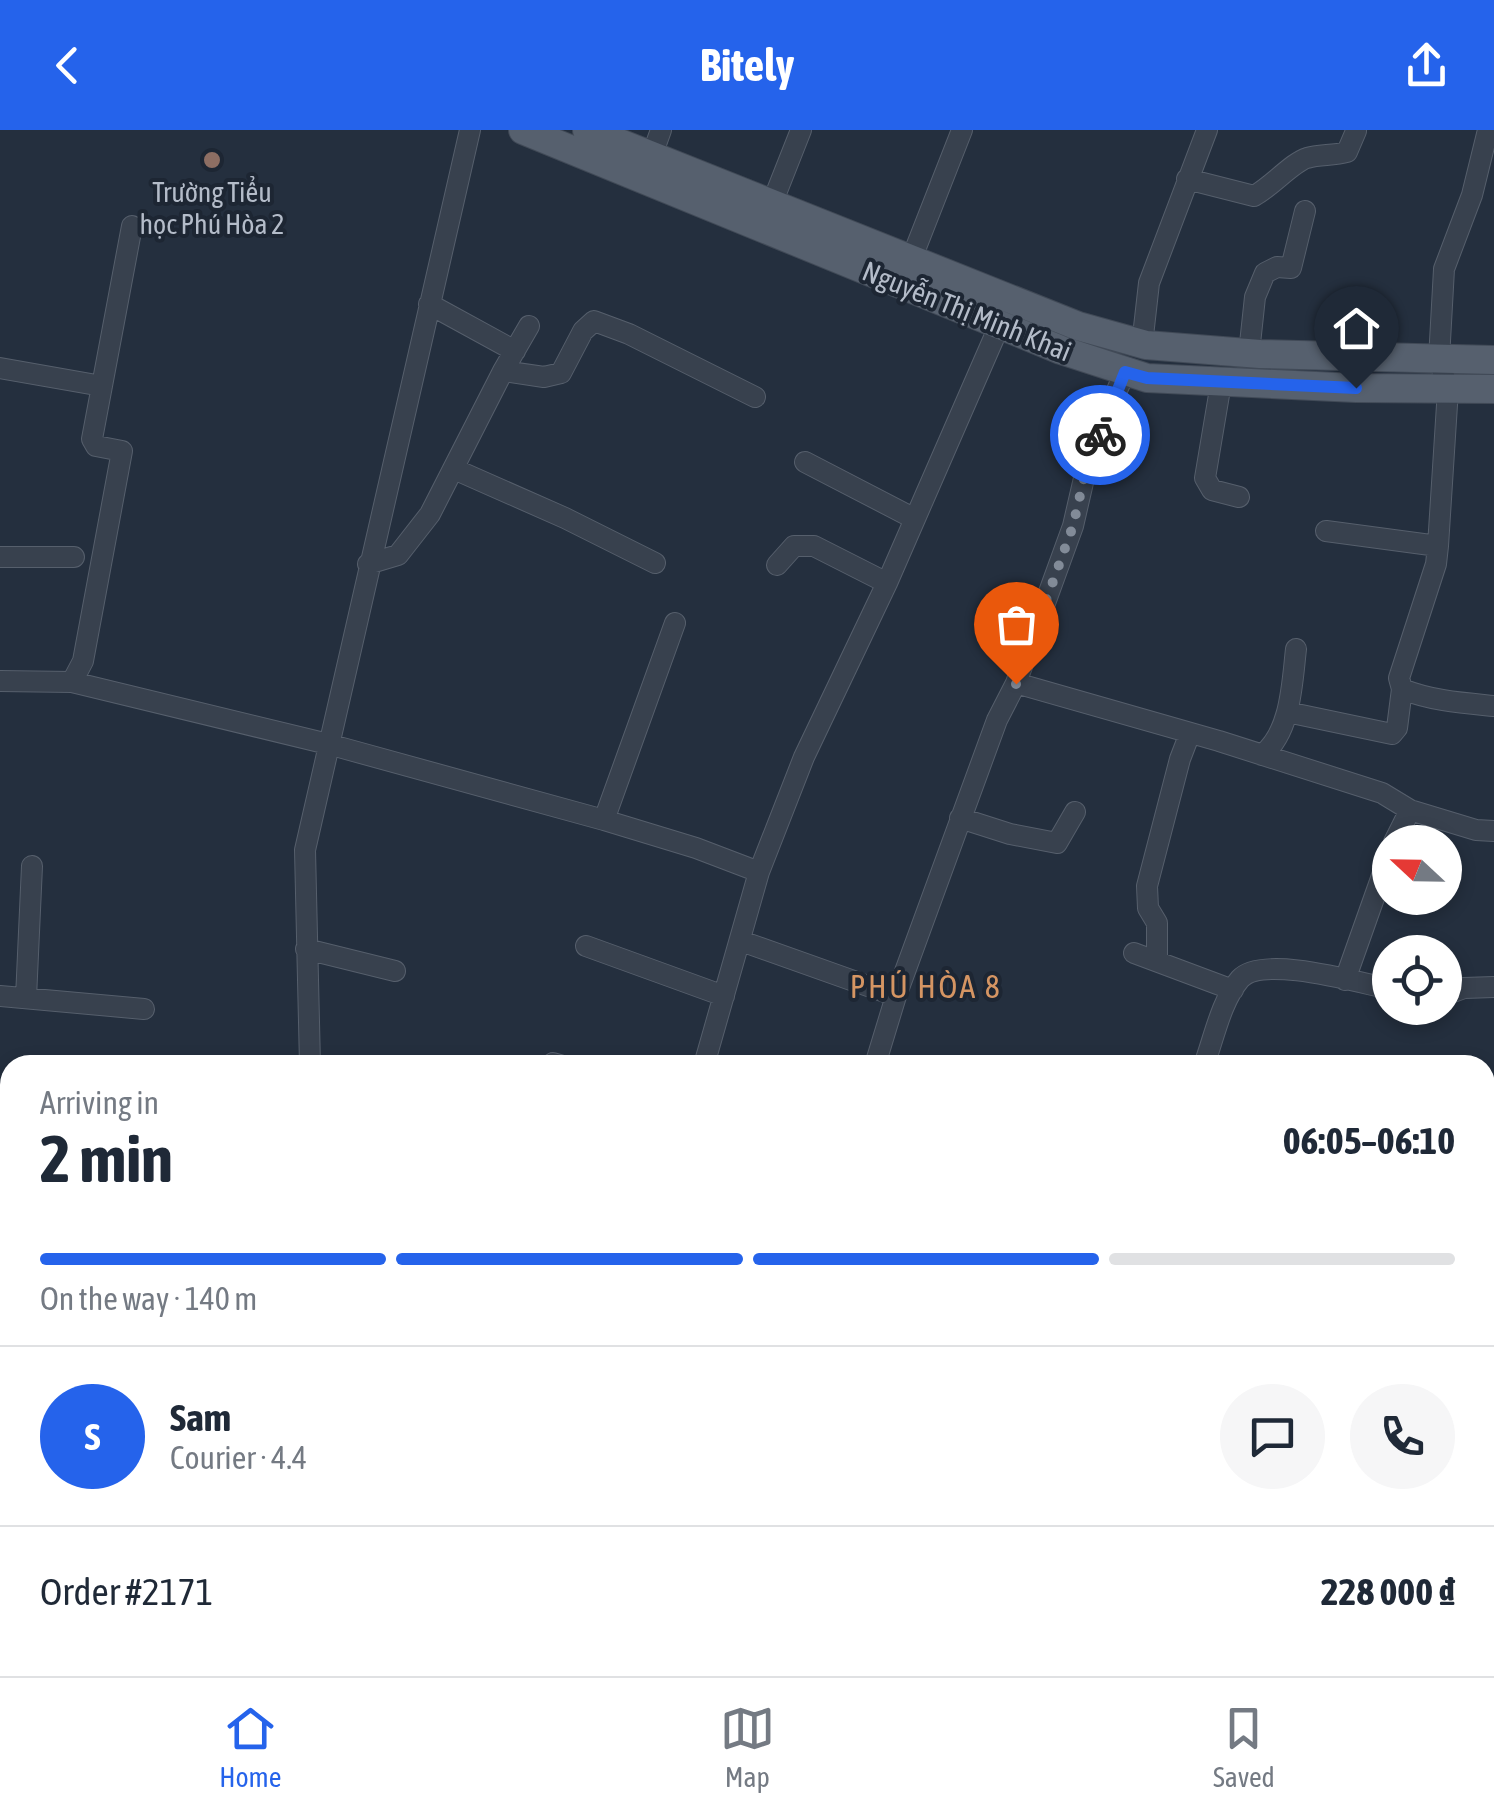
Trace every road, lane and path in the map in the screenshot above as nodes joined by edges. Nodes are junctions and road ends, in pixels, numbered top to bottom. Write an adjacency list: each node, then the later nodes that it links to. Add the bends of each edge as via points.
1 (470, 130): 15 (street)
2 (524, 130): 16 (main road, Nguyễn Thị Minh Khai)
3 (587, 130): 9 (main road, Nguyễn Thị Minh Khai)
4 (800, 130): 11 (street)
5 (962, 130): 14 (street)
6 (1207, 130): 10 (street)
7 (1488, 130): 21 (street, via 1444,270)
8 (1356, 131): 10 (street, via 1346,152 1306,158 1254,196)
9 (656, 143): 11 (main road, Nguyễn Thị Minh Khai)
10 (1187, 179): 18 (street, via 1149,283)
11 (771, 206): 14 (main road, Nguyễn Thị Minh Khai)
12 (1305, 211): 20 (street, via 1292,268 1265,272 1255,297)
13 (132, 226): 27 (street)
14 (911, 260): 18 (main road, Nguyễn Thị Minh Khai, via 1078,326)
15 (429, 304): 19 (street); 40 (street)
16 (1000, 324): 25 (main road, Nguyễn Thị Minh Khai); 34 (street)
17 (530, 326): 19 (street)
18 (1146, 345): 20 (main road, Nguyễn Thị Minh Khai)
19 (515, 351): 24 (street)
20 (1249, 353): 21 (main road, Nguyễn Thị Minh Khai)
21 (1438, 358): 22 (main road, Nguyễn Thị Minh Khai); 28 (street)
22 (1494, 360)
23 (0, 368): 27 (street)
24 (502, 371): 30 (street, via 560,374 594,322); 32 (street)
25 (1125, 372): 26 (main road, Nguyễn Thị Minh Khai); 47 (street, via 1090,452 1073,526)
26 (1221, 383): 28 (main road, Nguyễn Thị Minh Khai); 33 (street, via 1205,478 1212,490)
27 (102, 386): 46 (street, via 93,443 122,452 83,661)
28 (1448, 389): 29 (main road, Nguyễn Thị Minh Khai); 36 (street)
29 (1494, 390)
30 (756, 397)
31 (805, 462): 34 (street)
32 (454, 469): 39 (street); 40 (street, via 398,555)
33 (1239, 497)
34 (915, 519): 42 (street)
35 (1326, 531): 36 (street)
36 (1438, 546): 48 (street, via 1399,678)
37 (74, 557): 38 (street)
38 (0, 558)
39 (655, 563)
40 (368, 564): 52 (street)
41 (777, 565): 42 (street, via 794,546 814,546)
42 (887, 583): 61 (street, via 804,757)
43 (675, 623): 57 (street)
44 (1296, 649): 50 (street)
45 (0, 681): 46 (street)
46 (72, 682): 52 (street)
47 (1016, 684): 51 (street); 56 (street)
48 (1402, 690): 49 (street); 50 (street, via 1392,734)
49 (1494, 706)
50 (1287, 712): 53 (street, via 1274,745)
51 (1190, 733): 53 (street); 67 (street, via 1147,886 1148,908 1158,922)
52 (328, 744): 57 (street); 65 (street, via 304,850)
53 (1262, 755): 54 (street, via 1382,792)
54 (1410, 810): 58 (street); 59 (street)
55 (1074, 812): 56 (street, via 1057,843)
56 (960, 818): 76 (street)
57 (604, 820): 61 (street)
58 (1402, 825)
59 (1494, 830)
60 (32, 866): 77 (street)
61 (760, 872): 63 (street)
62 (1372, 905): 69 (street)
63 (741, 941): 75 (street); 76 (street)
64 (586, 946): 75 (street)
65 (306, 948): 68 (street); 79 (street)
66 (1134, 952): 67 (street)
67 (1157, 960): 73 (street)
68 (394, 971)
69 (1346, 980): 70 (street); 73 (street, via 1260,969 1242,976)
70 (1372, 986)
71 (1494, 987): 72 (street)
72 (1462, 989)
73 (1233, 990): 82 (street)
74 (0, 996): 77 (street)
75 (724, 996): 80 (street)
76 (896, 996): 81 (street)
77 (26, 998): 78 (street)
78 (144, 1009)
79 (310, 1055)
80 (707, 1055)
81 (878, 1055)
82 (1208, 1055)

